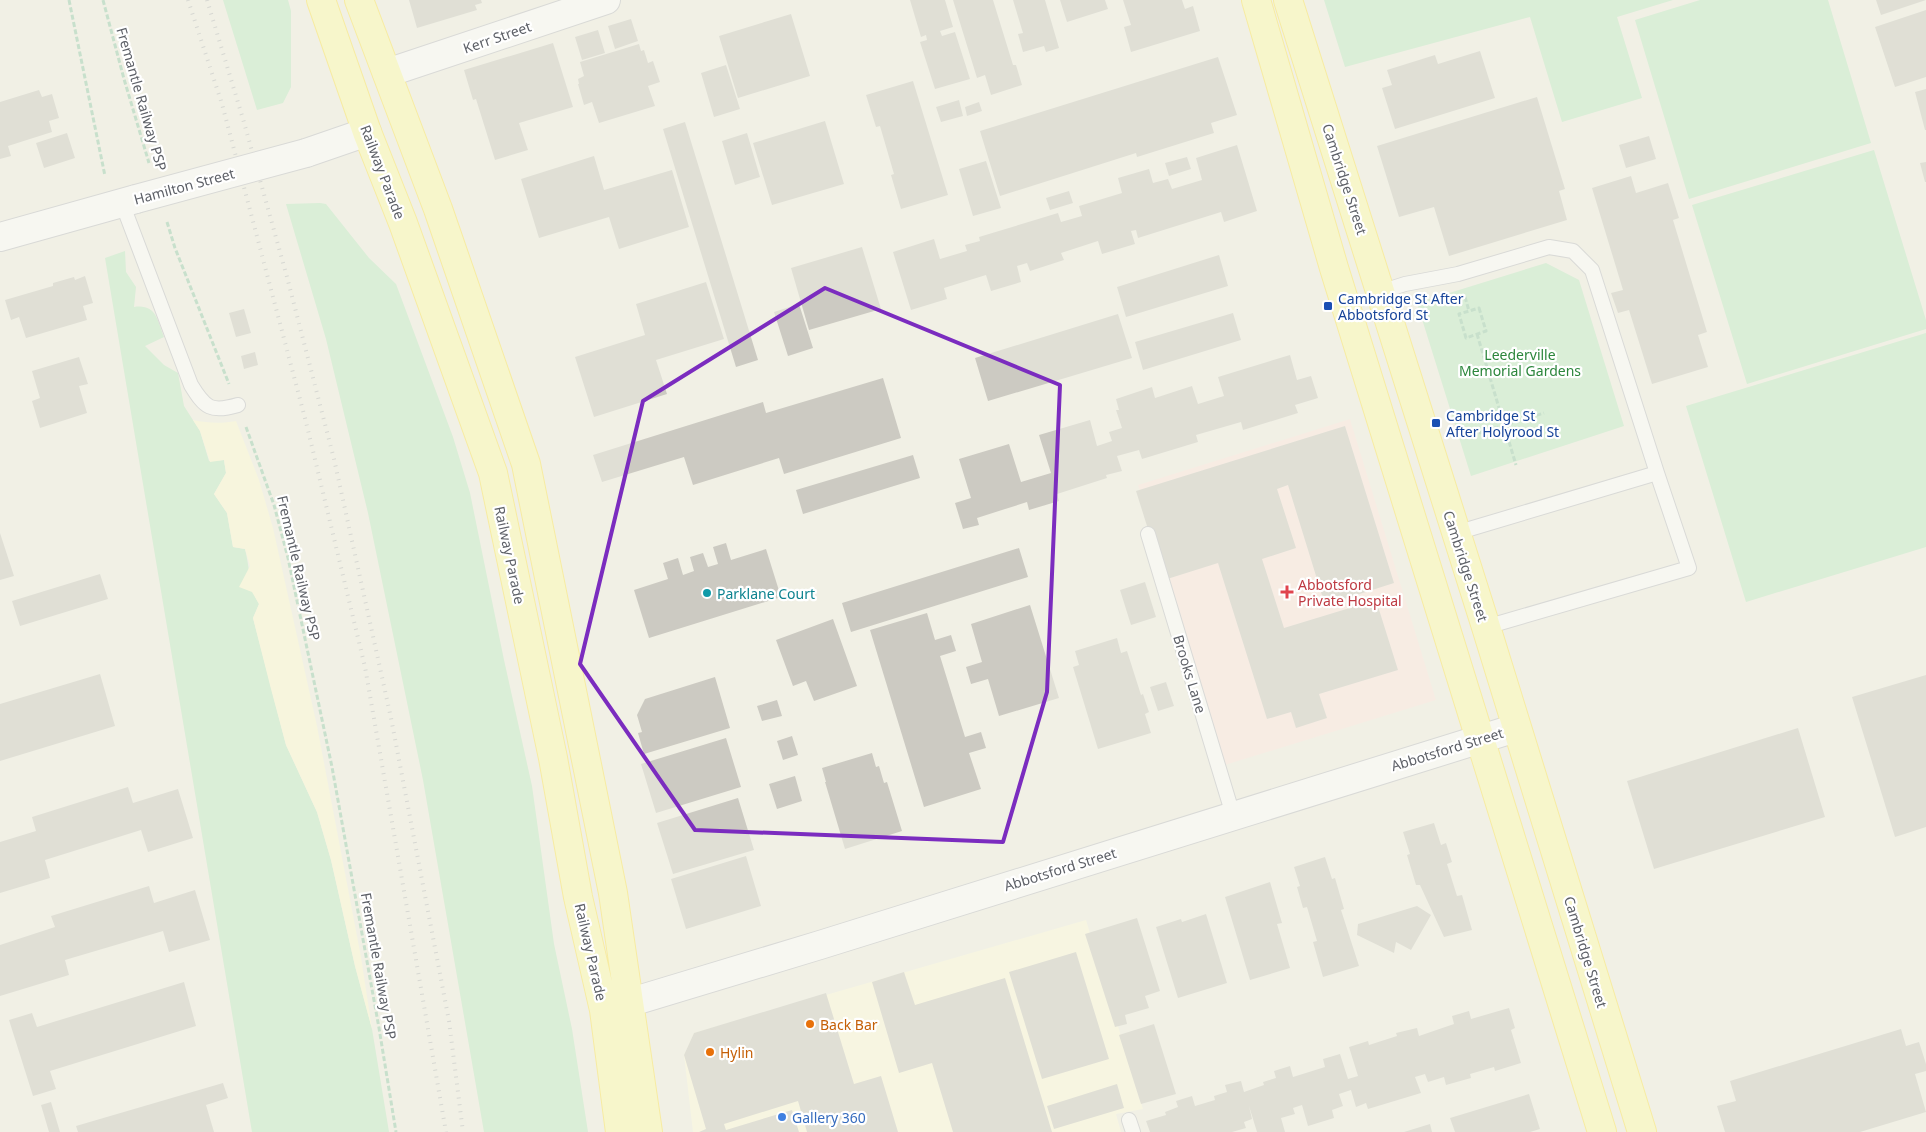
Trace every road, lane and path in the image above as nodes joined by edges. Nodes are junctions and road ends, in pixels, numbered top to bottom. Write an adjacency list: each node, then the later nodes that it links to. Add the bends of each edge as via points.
1 (69, 0): 11 (path)
2 (102, 0): 10 (path, Fremantle Railway PSP)
3 (321, 0): 9 (main road, Railway Parade)
4 (359, 0): 8 (main road, Railway Parade)
5 (606, 0): 8 (street, Kerr Street)
6 (1256, 0): 26 (main road, via 1334,268)
7 (1288, 0): 14 (main road, Cambridge Street)
8 (388, 73): 28 (main road, Railway Parade, via 526,464 613,893)
9 (367, 132): 11 (street, Hamilton Street, bridge, via 306,153); 28 (main road, Railway Parade, via 493,473 554,758 578,897)
10 (149, 164)
11 (123, 203): 13 (street, Hamilton Street); 16 (lane, via 190,384 213,409)
12 (166, 220): 16 (path, Fremantle Railway PSP)
13 (0, 237)
14 (1380, 292): 21 (lane, via 1458,274 1549,247 1573,251 1592,270); 22 (main road, Cambridge Street)
15 (1476, 334): 15 (path, via 1466,338 1459,314 1479,308 1486,331); 18 (path)
16 (238, 405): 29 (path, Fremantle Railway PSP, via 274,505 288,558 332,767)
17 (1544, 413): 18 (path)
18 (1504, 425): 19 (path); 20 (path)
19 (1479, 434)
20 (1516, 465)
21 (1657, 473): 22 (lane); 24 (lane, via 1689,568)
22 (1456, 533): 24 (main road, Cambridge Street)
23 (1148, 534): 27 (lane, Brooks Lane)
24 (1486, 628): 25 (main road, Cambridge Street)
25 (1516, 728): 26 (street, Abbotsford Street); 33 (main road, Cambridge Street)
26 (1481, 739): 27 (street, Abbotsford Street); 32 (main road)
27 (1233, 815): 28 (street, Abbotsford Street)
28 (616, 1006): 30 (main road, Railway Parade); 31 (main road, Railway Parade)
29 (396, 1132)
30 (620, 1132)
31 (648, 1132)
32 (1602, 1132)
33 (1642, 1132)

